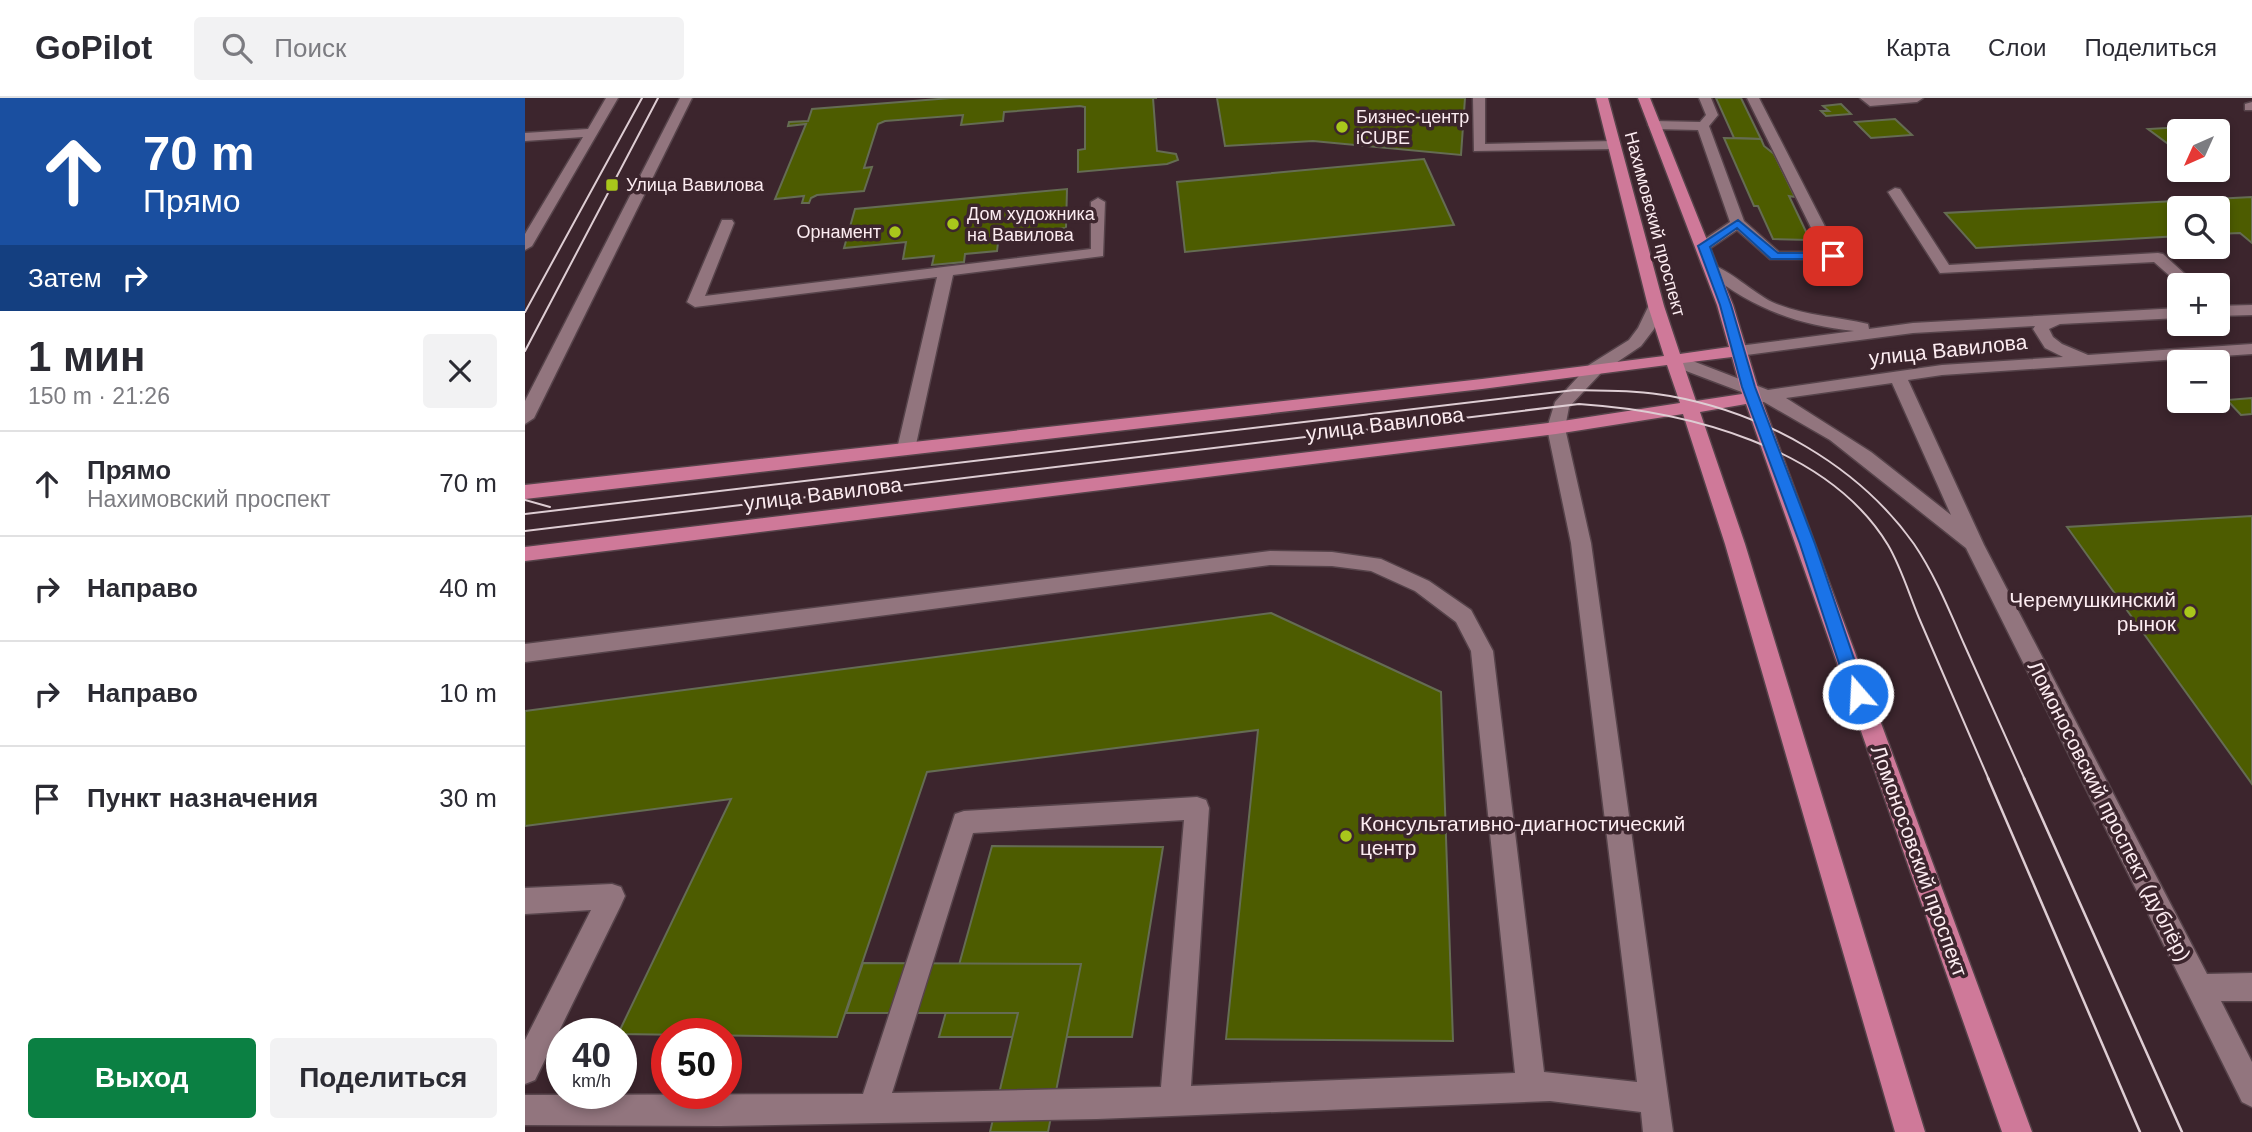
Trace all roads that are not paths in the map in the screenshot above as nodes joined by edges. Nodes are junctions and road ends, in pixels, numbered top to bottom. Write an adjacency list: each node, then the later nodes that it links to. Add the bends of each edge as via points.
1 (612, 98): 12 (street)
2 (686, 98): 38 (street)
3 (1479, 98): 14 (street, via 1479,148)
4 (1602, 98): 14 (main road, Нахимовский проспект)
5 (1644, 98): 10 (main road, Нахимовский проспект)
6 (1705, 98): 11 (street, via 1712,115)
7 (1753, 98): 18 (street, via 1833,256 1775,257)
8 (1866, 98): 9 (street, via 1870,102)
9 (1917, 98)
10 (1654, 125): 11 (street); 20 (main road, Нахимовский проспект)
11 (1703, 126): 18 (street)
12 (593, 132): 13 (street); 19 (street)
13 (525, 136)
14 (1614, 145): 24 (main road, Нахимовский проспект)
15 (1895, 192): 23 (street, via 1945,270 2158,257)
16 (1098, 202): 22 (street, via 1098,253)
17 (727, 223): 22 (street, via 695,302)
18 (1738, 223): 20 (street)
19 (525, 246)
20 (1704, 246): 21 (main road, Нахимовский проспект)
21 (1712, 269): 29 (street, via 1742,294 1794,317 1860,327); 31 (main road, Нахимовский проспект)
22 (946, 271): 40 (street)
23 (2176, 273)
24 (1655, 306): 33 (main road, Нахимовский проспект); 34 (street, via 1635,343)
25 (2252, 310): 26 (street)
26 (2230, 311)
27 (2167, 314): 28 (street, улица Вавилова)
28 (2059, 320): 29 (street, улица Вавилова); 32 (street, via 2046,323 2041,329 2044,338 2070,354)
29 (1913, 328): 31 (street, улица Вавилова)
30 (2252, 349): 32 (street, улица Вавилова)
31 (1739, 351): 33 (main road, улица Вавилова); 36 (main road, Ломоносовский проспект)
32 (2105, 358): 35 (street, улица Вавилова)
33 (1671, 359): 34 (main road, улица Вавилова); 36 (street); 37 (main road)
34 (1595, 369): 39 (street, via 1561,406); 40 (main road, улица Вавилова)
35 (1898, 377): 36 (street, улица Вавилова); 42 (street, Ломоносовский проспект (дублёр))
36 (1755, 394): 37 (main road, улица Вавилова); 42 (street, via 1817,424 1878,466); 57 (main road, Ломоносовский проспект)
37 (1687, 407): 39 (main road, улица Вавилова); 56 (main road, via 1735,544)
38 (525, 418)
39 (1556, 428): 43 (main road, улица Вавилова); 51 (street, via 1581,543)
40 (906, 449): 41 (main road, улица Вавилова)
41 (525, 492)
42 (1974, 545): 47 (street, Ломоносовский проспект (дублёр))
43 (525, 554)
44 (525, 653): 49 (street, via 1270,558 1374,564 1422,586 1464,616 1482,651)
45 (525, 901): 48 (street, via 612,896)
46 (2252, 987): 47 (street)
47 (2199, 988): 50 (street, Ломоносовский проспект (дублёр))
48 (525, 1070)
49 (1531, 1087): 51 (street); 52 (street)
50 (2252, 1092)
51 (1653, 1099): 55 (street)
52 (1175, 1101): 53 (street); 53 (street, via 1198,808 964,822)
53 (873, 1108): 54 (street)
54 (526, 1111)
55 (1658, 1132)
56 (1910, 1132)
57 (2017, 1132)

